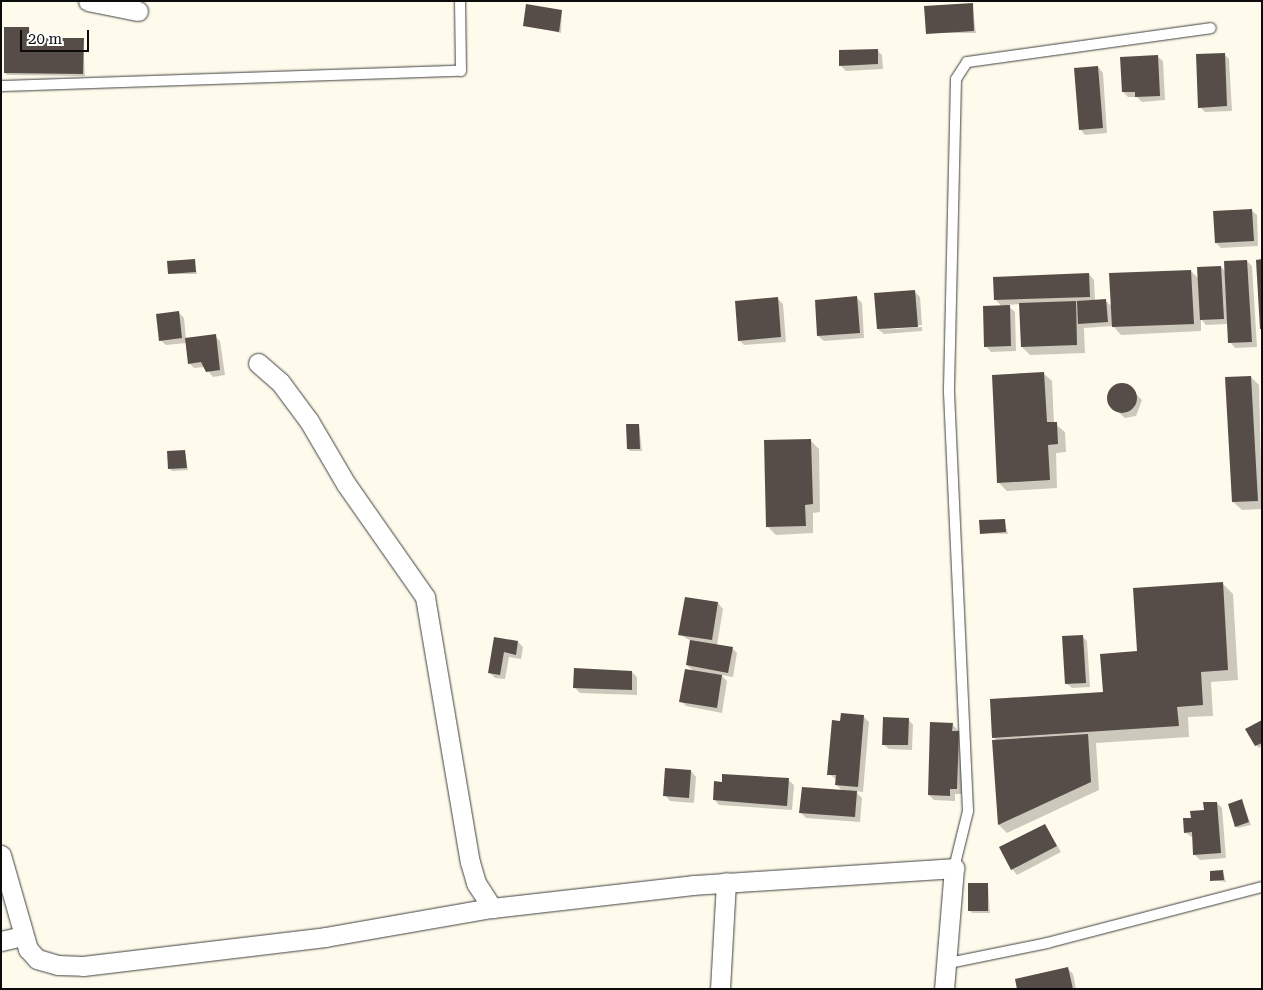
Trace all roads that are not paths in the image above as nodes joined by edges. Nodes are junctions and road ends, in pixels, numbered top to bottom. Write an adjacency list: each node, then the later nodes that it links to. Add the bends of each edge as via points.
1 (88, 1): 3 (street)
2 (460, 1): 5 (lane, via 461,71)
3 (138, 10)
4 (1211, 28): 8 (lane, via 967,62 956,79 949,388 968,811)
5 (1, 86)
6 (258, 363): 11 (street, via 280,382 309,421 346,484 425,596 470,862 476,883)
7 (1, 855): 12 (street)
8 (954, 868): 9 (street); 14 (street)
9 (726, 882): 11 (street); 15 (street)
10 (1262, 887): 14 (lane, via 1047,943)
11 (492, 908): 12 (street, via 325,937 83,966 58,965 38,959)
12 (22, 936): 13 (street)
13 (1, 941)
14 (944, 964): 16 (street)
15 (720, 989)
16 (944, 989)

